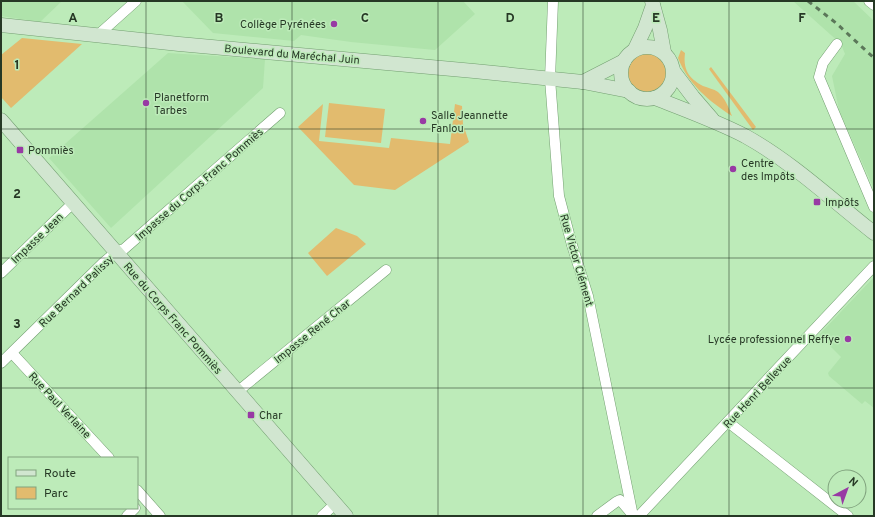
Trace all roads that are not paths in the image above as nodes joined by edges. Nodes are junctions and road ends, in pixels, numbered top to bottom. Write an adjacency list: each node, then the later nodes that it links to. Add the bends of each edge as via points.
1 (136, 1): 7 (street)
2 (553, 1): 13 (street, Rue Victor Clément)
3 (869, 1): 5 (street)
4 (652, 3): 9 (main road, via 645,28); 10 (main road)
5 (874, 5)
6 (1, 25): 7 (main road, Boulevard du Maréchal Juin)
7 (98, 35): 13 (main road, Boulevard du Maréchal Juin)
8 (837, 44): 21 (street, via 823,63 819,77)
9 (635, 49): 10 (main road, via 650,46); 11 (main road)
10 (664, 52): 12 (main road, via 671,61)
11 (624, 61): 14 (main road); 15 (main road, via 622,77)
12 (674, 72): 16 (main road, via 669,88); 19 (main road, via 692,97)
13 (550, 79): 14 (main road, Boulevard du Maréchal Juin); 38 (street, Rue Victor Clément, via 559,196 588,296)
14 (583, 82): 15 (main road, Boulevard du Maréchal Juin)
15 (629, 91): 16 (main road, via 641,98)
16 (655, 98): 19 (main road)
17 (280, 113): 23 (street, Impasse du Corps Franc Pommiès, via 124,249)
18 (1, 120): 20 (main road, Rue du Corps Franc Pommiès)
19 (719, 124): 22 (main road, via 745,136 786,162)
20 (73, 203): 23 (main road, Rue du Corps Franc Pommiès); 26 (street, Impasse Jean)
21 (874, 207)
22 (874, 234)
23 (116, 252): 27 (street, Rue Bernard Palissy); 29 (main road, Rue du Corps Franc Pommiès)
24 (874, 266): 30 (street, Rue Henri Bellevue)
25 (386, 270): 29 (street, Impasse René Char)
26 (1, 272)
27 (12, 353): 28 (street, Rue Bernard Palissy); 31 (street, Rue Paul Verlaine)
28 (1, 363)
29 (238, 392): 33 (main road, Rue du Corps Franc Pommiès)
30 (728, 422): 39 (street, Rue Henri Bellevue); 40 (street)
31 (108, 457)
32 (141, 502): 34 (street)
33 (335, 504): 35 (street); 36 (main road, Rue du Corps Franc Pommiès)
34 (160, 516)
35 (322, 516)
36 (346, 516)
37 (597, 516): 38 (street, via 620,500)
38 (633, 516)
39 (639, 516)
40 (848, 516)

